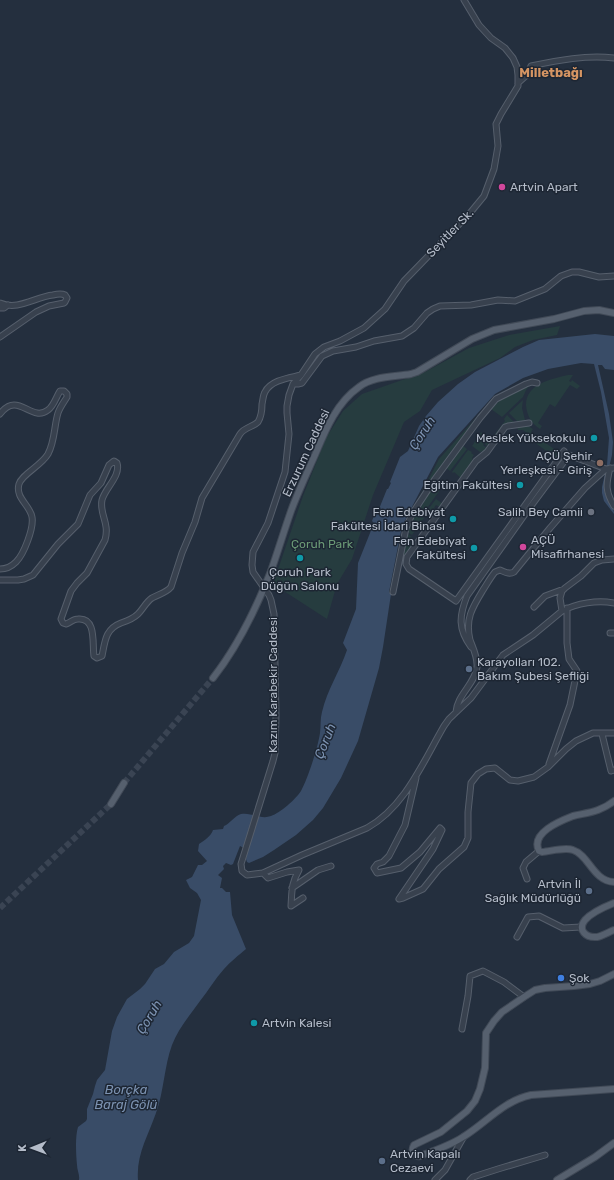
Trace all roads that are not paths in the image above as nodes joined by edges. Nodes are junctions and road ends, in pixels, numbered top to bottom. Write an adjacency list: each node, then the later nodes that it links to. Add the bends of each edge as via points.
1 (464, 0): 3 (street, via 479,25 514,58)
2 (614, 58): 3 (street, Seyitler Sk., via 565,59 531,66 527,75)
3 (518, 83): 10 (street, Seyitler Sk., via 496,124 498,146 494,169 484,196 404,281 385,310 364,328 324,347 315,354)
4 (614, 276): 12 (street, via 599,277 572,272 561,276 545,289 515,301 498,300 471,305 440,306 427,313 414,328 402,336 337,350 322,356 302,383)
5 (0, 303): 6 (street)
6 (8, 305): 7 (street); 9 (street, via 19,305 52,295 64,294 67,298 64,303 36,312)
7 (0, 308)
8 (614, 313): 21 (main road, Erzurum Caddesi, via 584,311 494,330 472,339 417,372 370,380 358,387 341,405 326,429 292,510)
9 (0, 337)
10 (301, 375): 12 (street, Seyitler Sk.); 20 (street, via 284,379 265,391 258,422 240,434 202,498 171,587 147,602 135,617 111,628 100,658 94,656 94,638 87,622 79,619 66,624 61,619 71,591 87,573 105,540 106,525 102,504 104,494 118,469 117,463 111,463 103,481 90,495 75,528 58,544 33,575 18,580)
11 (537, 383): 23 (street, via 526,384 496,399 435,479 406,528)
12 (293, 384): 21 (street, Kazım Karabekir Caddesi, via 287,406 290,434 285,472 268,523 253,552 253,572)
13 (0, 414): 19 (street, via 8,406 18,405 36,413 44,413 51,408 60,392 64,390 67,394 58,412 53,441 47,455 19,484 18,492 32,518 30,536 17,561 8,568)
14 (529, 423): 15 (street, via 505,428 487,452 474,464 407,557 406,564 409,569 456,601)
15 (564, 451)
16 (610, 468): 17 (street, via 606,487); 28 (street, via 585,488 514,572 511,574 498,571 494,574 469,616 468,630); 28 (street, via 569,455 528,510 467,596 460,624)
17 (614, 506)
18 (614, 559): 22 (street, via 594,563)
19 (0, 569)
20 (0, 580)
21 (264, 588): 29 (main road, Erzurum Caddesi, via 238,640); 41 (street, Kazım Karabekir Caddesi, via 271,600 274,614 275,740 273,761 241,864 242,871 247,875)
22 (565, 588): 25 (street, via 545,596); 27 (street, via 560,598)
23 (393, 592)
24 (614, 603): 26 (street, Kazım Karabekir Caddesi, via 597,602)
25 (534, 607)
26 (567, 608): 27 (street, Kazım Karabekir Caddesi); 33 (street, via 569,659 577,671 570,704)
27 (562, 611): 30 (street, Kazım Karabekir Caddesi, via 538,631 503,654 471,698)
28 (474, 651): 30 (street, via 476,672 458,703)
29 (213, 678)
30 (456, 712): 35 (street, Kazım Karabekir Caddesi, via 444,726)
31 (614, 733): 32 (street)
32 (602, 734): 33 (street, via 593,733 576,741); 34 (street, via 611,771)
33 (548, 767): 35 (street, via 534,778 518,781 510,780 495,768 486,769 478,774 471,783 468,838 464,847 439,869 423,889 399,899 433,849 442,830 440,828 420,852 401,868 377,873 374,868 389,856 405,825)
34 (614, 770)
35 (418, 772): 41 (street, Kazım Karabekir Caddesi, via 400,798 376,823)
36 (124, 783): 38 (main road)
37 (614, 801): 39 (main road, via 546,830 537,839)
38 (111, 804)
39 (538, 851): 42 (street, via 523,868); 43 (main road, via 576,851 600,877)
40 (330, 866): 44 (street, via 318,870)
41 (263, 873): 44 (street, via 268,878 299,870 293,879)
42 (527, 879)
43 (614, 882)
44 (292, 888): 45 (street, via 291,906)
45 (303, 898)
46 (614, 902): 47 (main road, via 588,918)
47 (581, 928): 48 (main road, via 583,933 594,937); 49 (street, via 563,928 539,916 528,917)
48 (614, 930)
49 (517, 937)
50 (614, 974): 51 (main road, via 600,981 535,990)
51 (524, 997): 52 (street, via 504,982 483,972 470,976); 54 (main road, via 498,1017 488,1029 485,1068 475,1101 441,1132 414,1145 412,1152 420,1156)
52 (462, 1029)
53 (614, 1089): 54 (main road, via 520,1098 493,1114)
54 (463, 1138): 57 (street, via 445,1170)
55 (614, 1143): 59 (main road)
56 (545, 1155): 58 (street)
57 (436, 1180)
58 (470, 1180)
59 (557, 1180)

